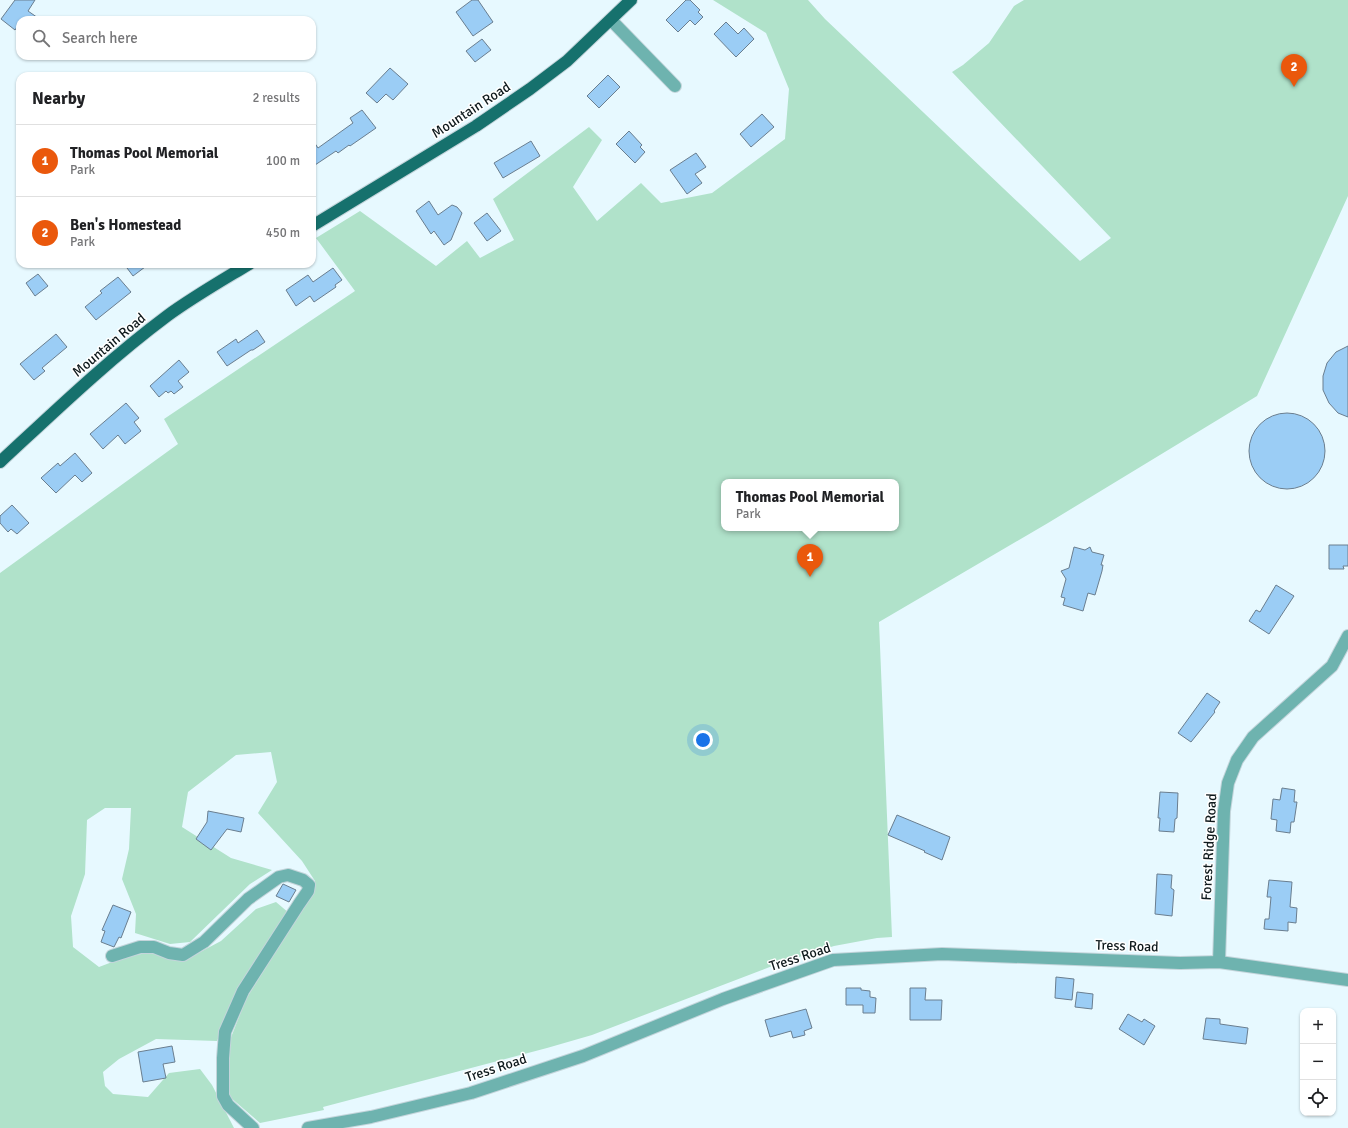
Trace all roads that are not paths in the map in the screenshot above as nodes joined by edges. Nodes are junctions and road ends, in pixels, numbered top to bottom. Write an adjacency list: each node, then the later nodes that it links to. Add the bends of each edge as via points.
1 (631, 0): 2 (main road, Mountain Road)
2 (611, 20): 3 (street); 4 (main road, Mountain Road, via 556,70 506,106)
3 (675, 86)
4 (316, 224)
5 (242, 268): 6 (main road, Mountain Road, via 187,302 149,330 112,360)
6 (0, 462)
7 (1348, 636): 9 (street, Forest Ridge Road, via 1332,666 1252,737 1237,760 1228,783 1224,811)
8 (112, 956): 11 (street, via 140,947 154,947 183,955 204,942 248,899 278,877 288,875 309,885 300,904 242,991 225,1032 223,1096 228,1105)
9 (1219, 962): 10 (street, Tress Road); 12 (street, Tress Road, via 1180,963 942,954 833,960 723,999 583,1056 471,1093 372,1117)
10 (1348, 980)
11 (253, 1128)
12 (308, 1128)

